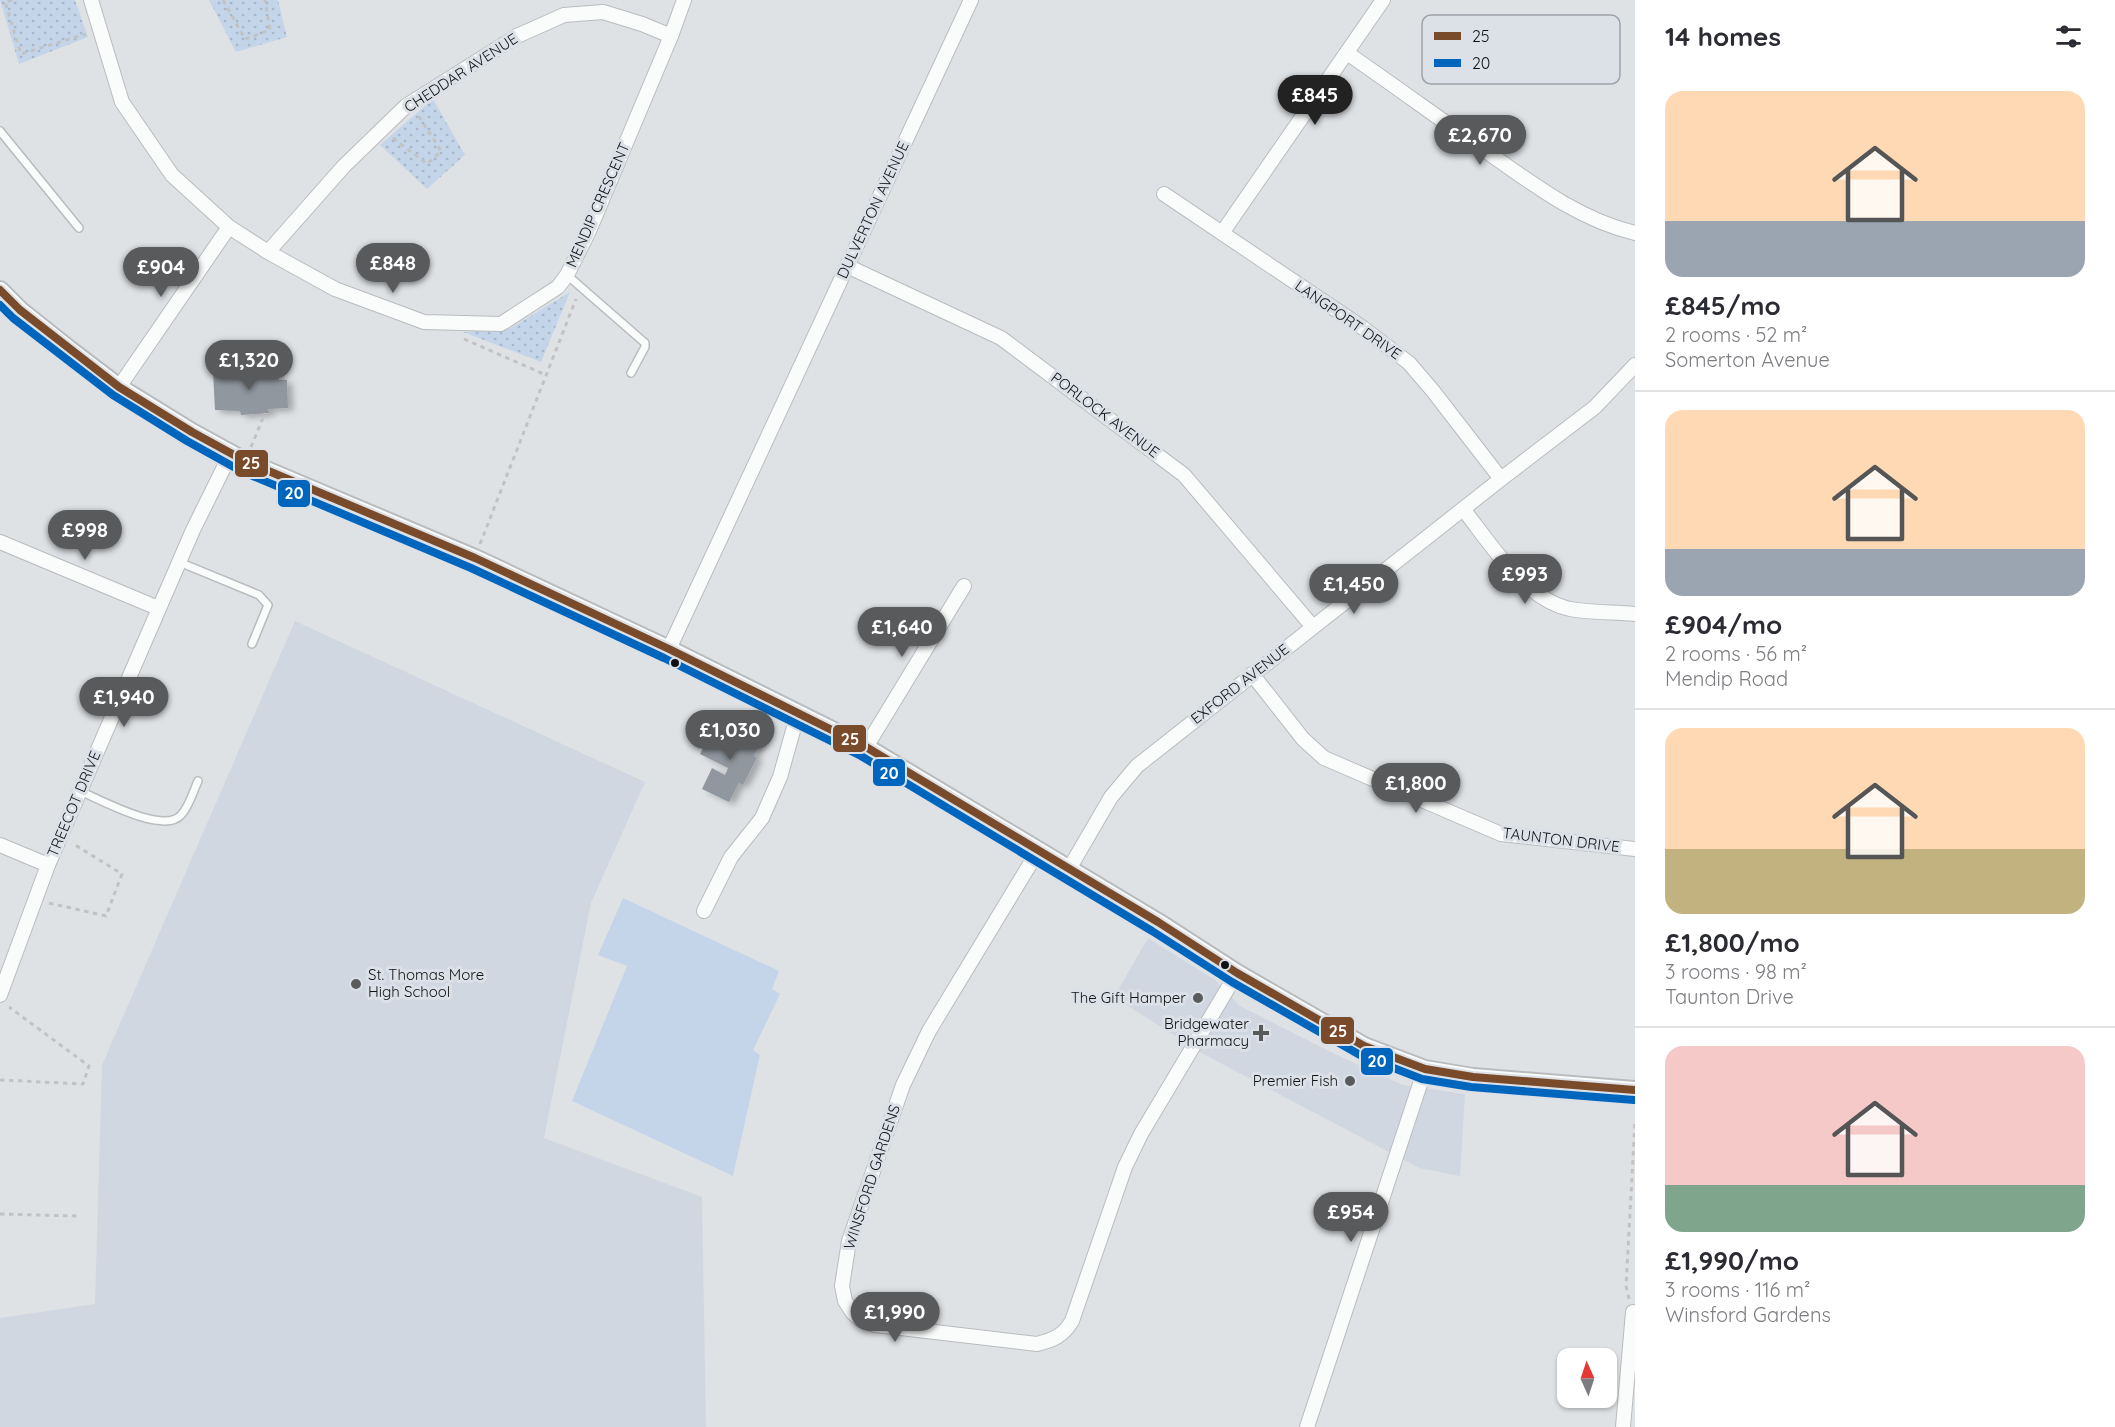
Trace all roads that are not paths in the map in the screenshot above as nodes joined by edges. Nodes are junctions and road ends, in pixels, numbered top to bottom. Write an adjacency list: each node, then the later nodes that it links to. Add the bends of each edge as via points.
1 (684, 0): 5 (street, MENDIP CRESCENT)
2 (971, 0): 14 (street, DULVERTON AVENUE)
3 (1383, 0): 6 (street)
4 (96, 1): 9 (street, MENDIP CRESCENT, via 100,29 122,102 172,175)
5 (671, 36): 13 (street, CHEDDAR AVENUE, via 603,12 564,15 517,36 410,103 344,165); 15 (street, MENDIP CRESCENT)
6 (1347, 53): 11 (street); 12 (street, via 1538,188 1574,210)
7 (0, 131): 10 (lane)
8 (1164, 194): 11 (street, LANGPORT DRIVE)
9 (229, 227): 13 (street, MENDIP CRESCENT); 19 (street)
10 (79, 228)
11 (1222, 233): 21 (street, LANGPORT DRIVE, via 1409,363)
12 (1635, 233)
13 (268, 252): 15 (street, MENDIP CRESCENT, via 335,289 424,322 501,324 558,287)
14 (847, 266): 28 (street, PORLOCK AVENUE, via 1001,338 1184,475); 30 (street, DULVERTON AVENUE)
15 (567, 274): 18 (lane, via 645,343)
16 (0, 290): 19 (street)
17 (1635, 365): 21 (street, EXFORD AVENUE, via 1595,406)
18 (631, 373)
19 (119, 387): 20 (street)
20 (238, 457): 24 (street, TREECOT DRIVE); 30 (street, via 475,558)
21 (1501, 479): 22 (street, EXFORD AVENUE)
22 (1463, 509): 27 (street, via 1524,584 1541,598 1569,609); 28 (street, EXFORD AVENUE)
23 (0, 542): 26 (street)
24 (179, 562): 26 (street, TREECOT DRIVE); 29 (lane, via 259,595 268,605)
25 (964, 586): 33 (street)
26 (158, 608): 35 (street, TREECOT DRIVE)
27 (1635, 614)
28 (1312, 627): 31 (street, EXFORD AVENUE)
29 (252, 644)
30 (669, 649): 32 (street)
31 (1252, 674): 37 (street, TAUNTON DRIVE, via 1303,739 1324,758 1501,834); 40 (street, EXFORD AVENUE, via 1137,766 1111,797)
32 (798, 712): 33 (street); 41 (street, via 780,777 762,818 731,857)
33 (866, 747): 38 (street)
34 (198, 781): 35 (lane, via 181,816 175,820 144,818)
35 (80, 791): 39 (street, TREECOT DRIVE)
36 (0, 845): 39 (street)
37 (1635, 849)
38 (1038, 851): 40 (street); 42 (street, WINSFORD GARDENS, via 928,1031 903,1085 849,1241 842,1286 845,1301 861,1320 875,1325 1037,1344 1065,1332 1125,1167)
39 (48, 865): 43 (street, TREECOT DRIVE)
40 (1069, 869): 42 (street)
41 (704, 911)
42 (1237, 973): 44 (street, via 1364,1046)
43 (0, 995)
44 (1425, 1069): 45 (street, via 1473,1077); 47 (street)
45 (1635, 1090)
46 (1633, 1312): 48 (street)
47 (1307, 1427)
48 (1623, 1427)

